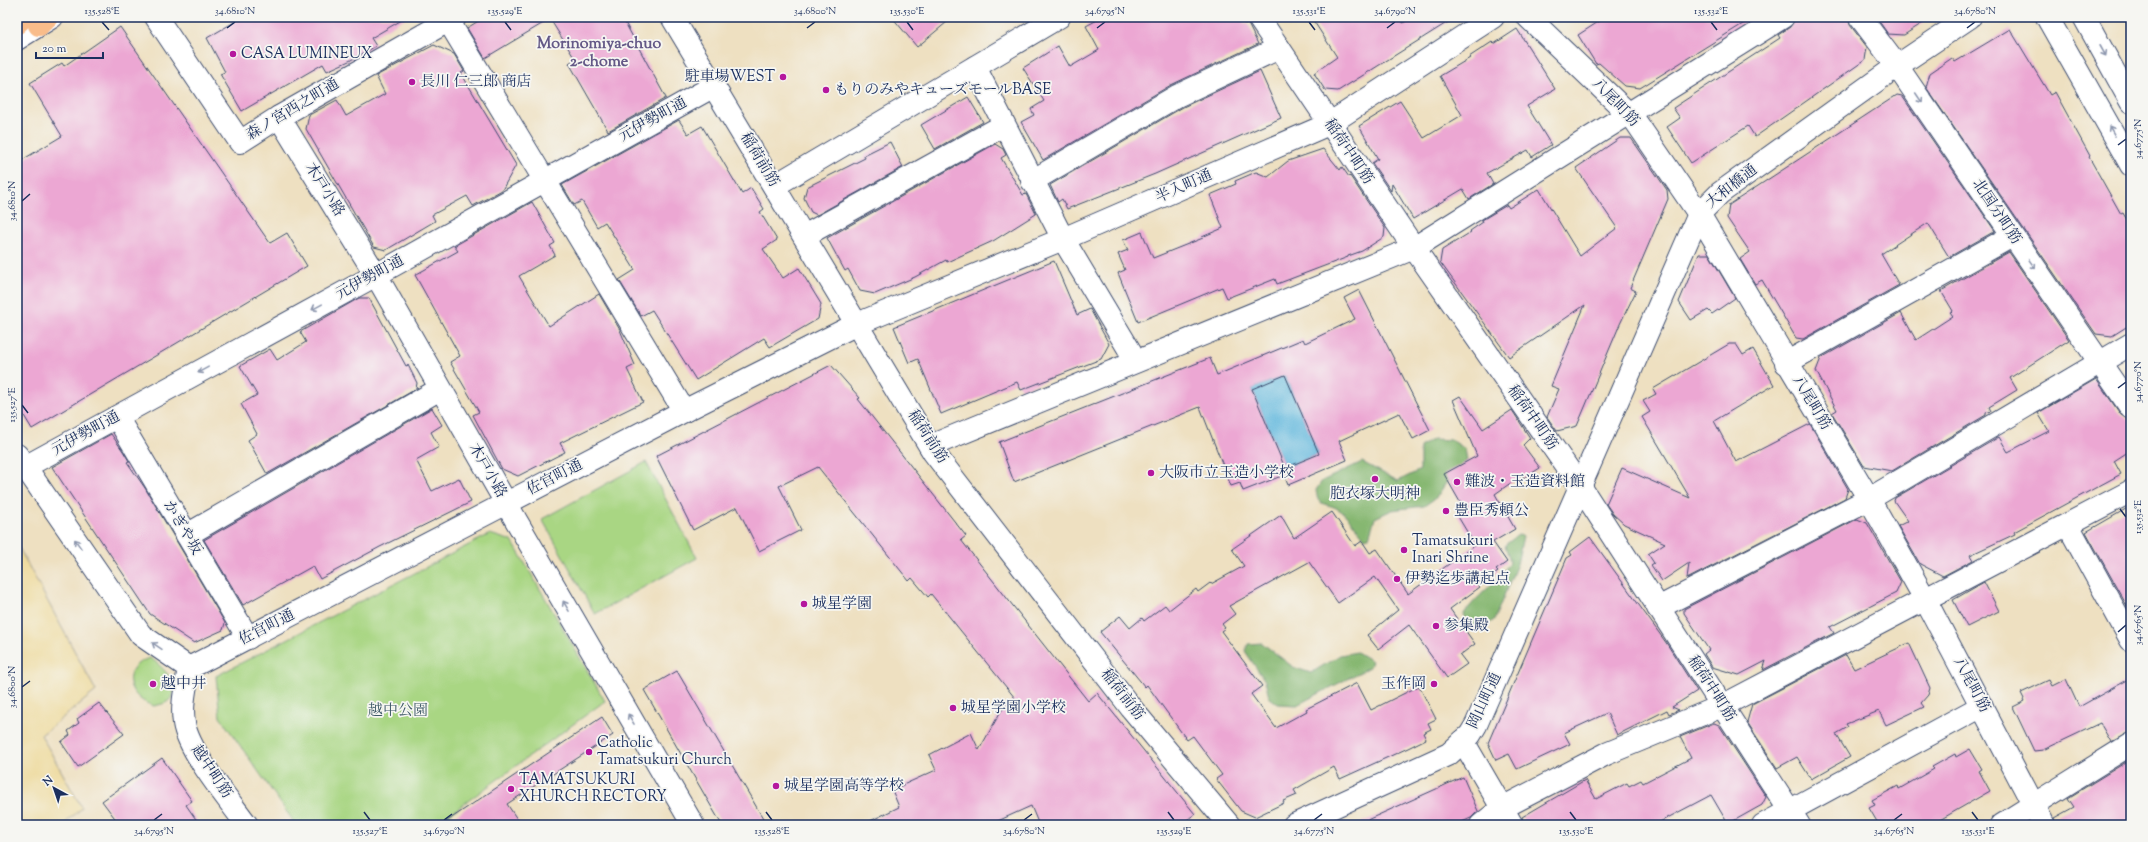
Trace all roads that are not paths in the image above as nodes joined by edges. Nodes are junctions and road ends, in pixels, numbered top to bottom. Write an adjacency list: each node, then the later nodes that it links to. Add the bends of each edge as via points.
1 (156, 17): 22 (street, 森ノ宮西之町通, via 240,142)
2 (672, 17): 19 (street, 稲荷前筋)
3 (1059, 17): 18 (street)
4 (1258, 17): 16 (street, 稲荷中町筋)
5 (1492, 17): 23 (street, 半入町通)
6 (1528, 17): 21 (street, 八尾町筋)
7 (1783, 17): 21 (street)
8 (1860, 17): 17 (street, 北国分町筋)
9 (1970, 17): 17 (street, 大和橋通)
10 (2047, 17): 25 (street, one-way to 10)
11 (2084, 17): 20 (street, one-way to 20)
12 (450, 18): 22 (street, 森ノ宮西之町通); 26 (street)
13 (40, 19): 14 (main road); 15 (street)
14 (17, 23)
15 (17, 39)
16 (1279, 48): 23 (street, 稲荷中町筋); 27 (street, via 1177,96)
17 (1897, 66): 29 (street, 大和橋通, via 1720,193); 31 (street, 北国分町筋, one-way to 31)
18 (975, 67): 24 (street); 28 (street)
19 (714, 86): 26 (street, 元伊勢町通); 28 (street, 稲荷前筋)
20 (2131, 102)
21 (1629, 115): 29 (street, 八尾町筋); 33 (street)
22 (279, 117): 34 (street, 木戸小路)
23 (1329, 124): 32 (street, 半入町通); 33 (street, 稲荷中町筋)
24 (1004, 125): 27 (street); 30 (street)
25 (2131, 165)
26 (546, 180): 34 (street, 元伊勢町通); 42 (street)
27 (1032, 181): 32 (street)
28 (774, 186): 30 (street, 稲荷前筋)
29 (1699, 214): 39 (street, 八尾町筋); 46 (street, 大和橋通)
30 (804, 236): 35 (street, 稲荷前筋)
31 (2012, 236): 38 (street, 北国分町筋, one-way to 38); 39 (street)
32 (1063, 239): 35 (street, 半入町通); 37 (street)
33 (1414, 248): 37 (street); 46 (street, 稲荷中町筋)
34 (376, 275): 40 (street, 木戸小路); 43 (street, 元伊勢町通, one-way to 43)
35 (857, 324): 42 (street, 佐官町通); 44 (street, 稲荷前筋)
36 (2131, 344): 38 (street)
37 (1136, 360): 44 (street)
38 (2100, 361): 41 (street, 北国分町筋); 48 (street)
39 (1786, 364): 48 (street, 八尾町筋)
40 (440, 389): 49 (street, 木戸小路); 51 (street)
41 (2131, 408)
42 (684, 411): 49 (street, 佐官町通)
43 (117, 417): 45 (street, 元伊勢町通); 51 (street, かぎや坂)
44 (930, 446): 66 (street, 稲荷前筋, via 1132,709)
45 (21, 461): 56 (street, one-way to 45, via 141,635)
46 (1580, 486): 53 (street, 稲荷中町筋); 59 (street, 岡山町通, via 1476,724)
47 (2131, 490): 50 (street)
48 (1869, 499): 52 (street, 八尾町筋); 53 (street)
49 (506, 504): 54 (street, 佐官町通); 65 (street, 木戸小路, one-way to 49)
50 (2068, 525): 52 (street); 55 (street)
51 (187, 535): 54 (street, かぎや坂)
52 (1925, 599): 57 (street); 58 (street, 八尾町筋)
53 (1658, 608): 57 (street, 稲荷中町筋)
54 (248, 638): 56 (street, 佐官町通)
55 (2131, 640)
56 (189, 668): 64 (street, 越中町筋, via 183,714 191,747)
57 (1722, 706): 62 (street, via 1606,754); 63 (street, 稲荷中町筋)
58 (1982, 706): 61 (street, 八尾町筋); 63 (street)
59 (1463, 741): 62 (street); 67 (street, 岡山町通, via 1438,760)
60 (2131, 744): 61 (street)
61 (2034, 805): 70 (street); 71 (street, 八尾町筋)
62 (1507, 817): 68 (street)
63 (1794, 818): 69 (street)
64 (247, 825)
65 (693, 825)
66 (1229, 825)
67 (1294, 825)
68 (1481, 825)
69 (1763, 825)
70 (2001, 825)
71 (2044, 825)

